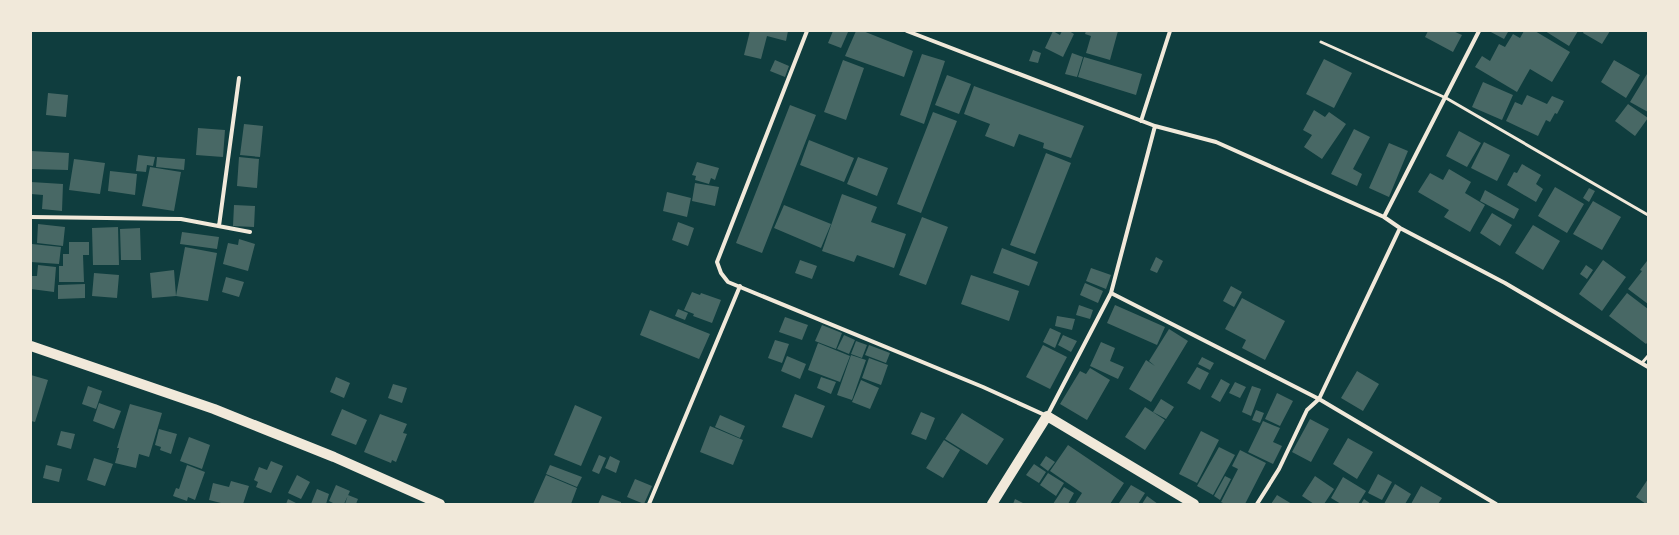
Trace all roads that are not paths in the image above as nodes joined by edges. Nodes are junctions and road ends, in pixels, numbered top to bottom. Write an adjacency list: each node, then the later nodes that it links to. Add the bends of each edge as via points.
1 (807, 31): 16 (street, via 717,262 728,282)
2 (908, 31): 8 (street)
3 (1170, 31): 8 (street)
4 (1479, 31): 7 (street)
5 (1321, 42): 7 (lane)
6 (239, 78): 13 (street)
7 (1446, 98): 10 (lane); 12 (street)
8 (1141, 121): 9 (street)
9 (1155, 126): 12 (street, via 1216,142); 17 (street)
10 (1648, 215)
11 (31, 217): 13 (street, via 181,218)
12 (1384, 217): 14 (street)
13 (219, 226): 15 (street)
14 (1400, 228): 20 (street, via 1505,283); 22 (street)
15 (250, 232)
16 (740, 286): 23 (street); 25 (street)
17 (1111, 293): 22 (street); 23 (street)
18 (31, 346): 24 (main road, via 214,409 334,457)
19 (1648, 356): 20 (lane)
20 (1642, 363): 21 (street)
21 (1648, 367)
22 (1319, 399): 28 (street, via 1307,410 1279,469); 29 (street)
23 (1047, 416): 26 (main road); 27 (main road)
24 (440, 504)
25 (649, 504)
26 (992, 504)
27 (1194, 504)
28 (1257, 504)
29 (1496, 504)

